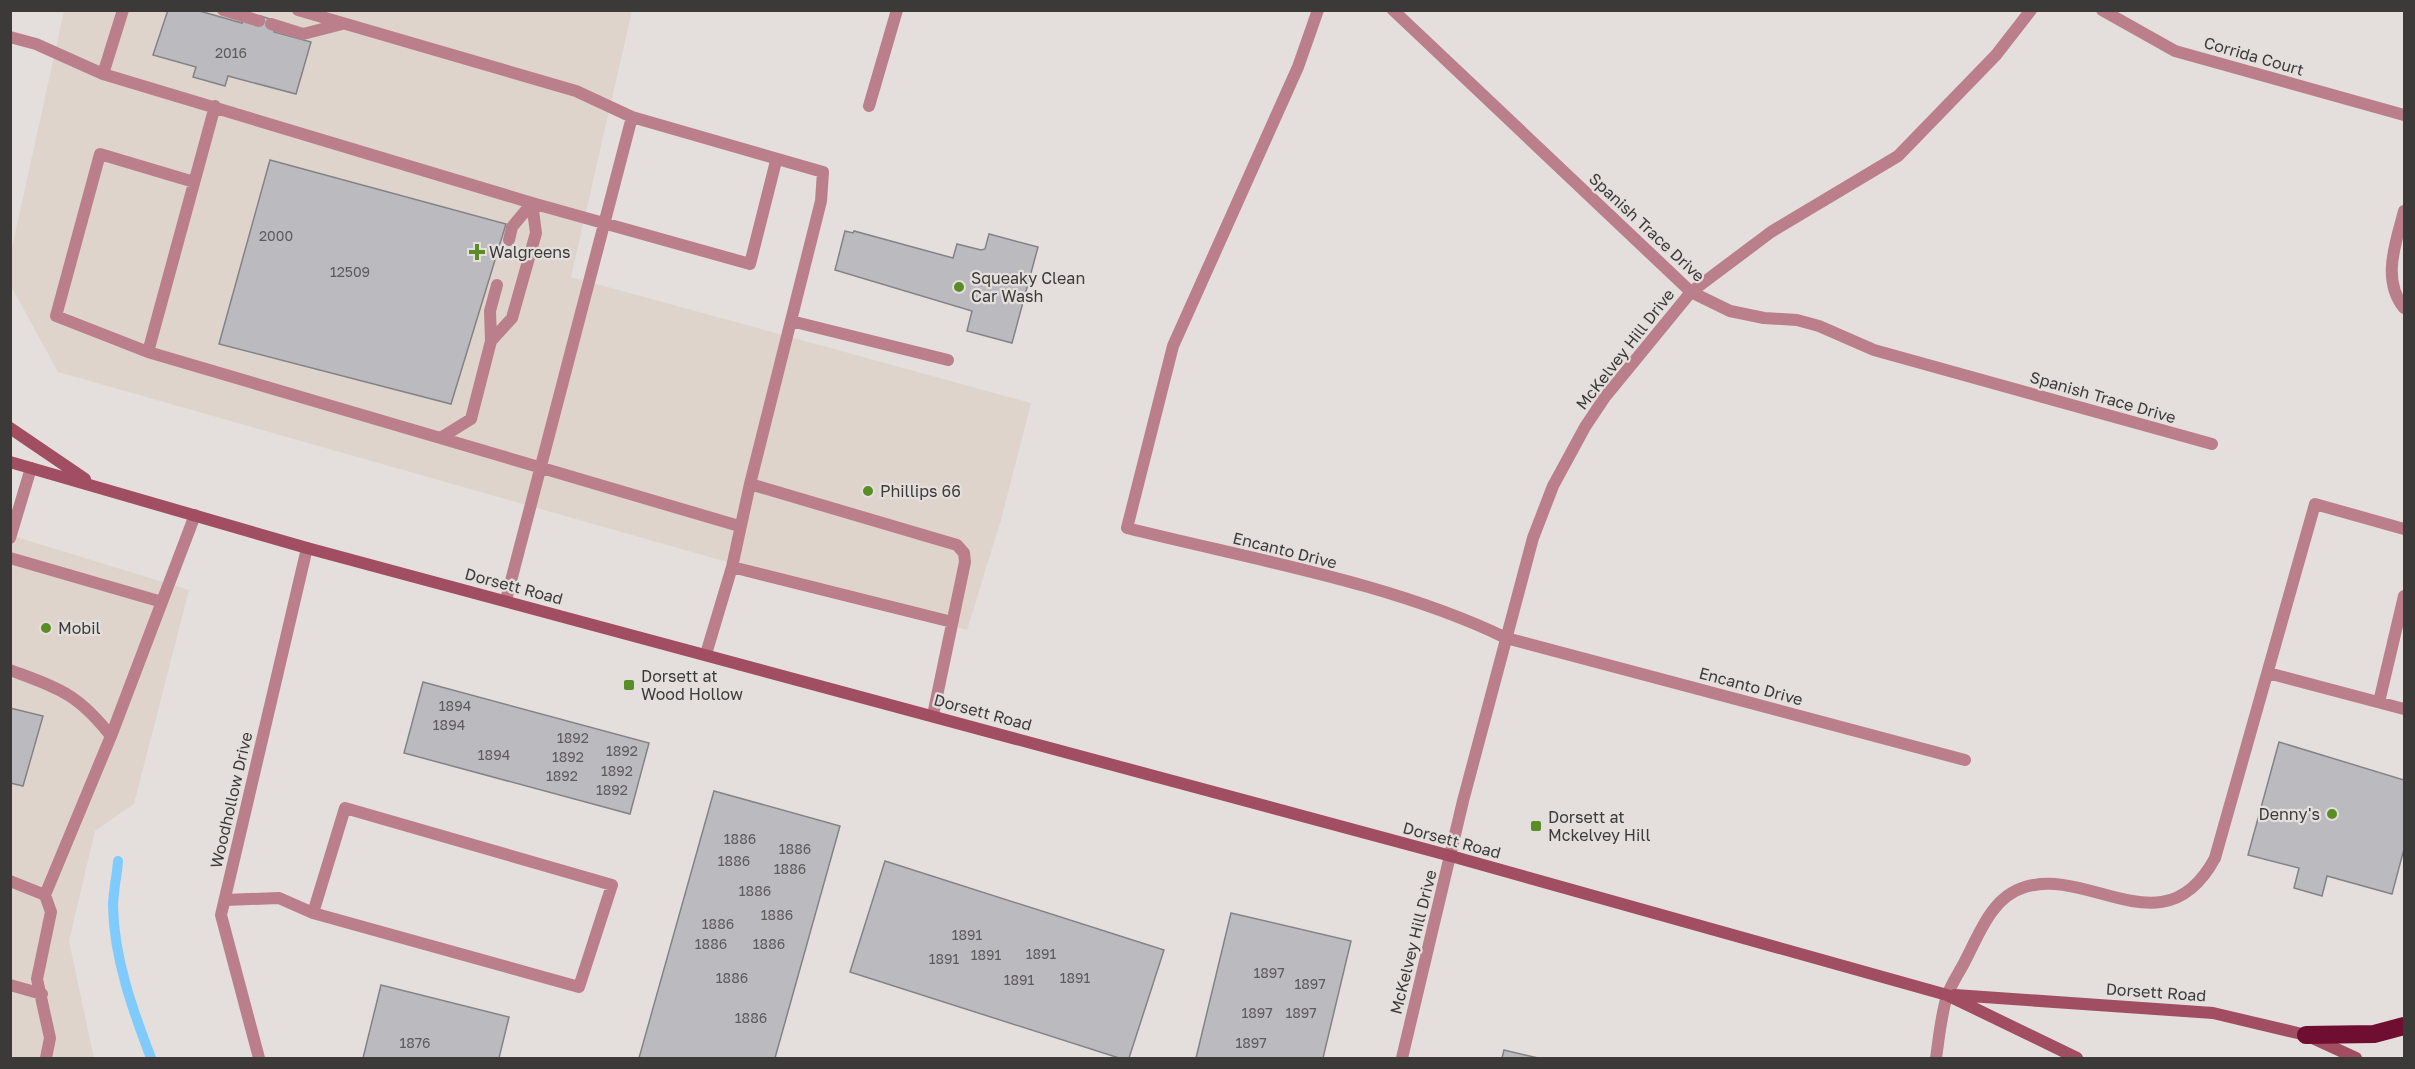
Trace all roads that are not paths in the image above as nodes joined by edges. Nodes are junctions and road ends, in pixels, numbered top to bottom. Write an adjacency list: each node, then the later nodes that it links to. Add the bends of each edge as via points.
1 (123, 10): 11 (street)
2 (223, 10): 9 (street, via 303,34)
3 (298, 10): 9 (street)
4 (897, 10): 13 (street)
5 (1318, 10): 48 (street, Encanto Drive, via 1293,78 1173,346 1127,528 1360,586 1458,615)
6 (1393, 10): 23 (street, Spanish Trace Drive)
7 (2031, 10): 23 (street, McKelvey Hill Drive, via 1996,55 1898,156 1771,232)
8 (2102, 10): 14 (street, Corrida Court, via 2175,51)
9 (343, 24): 15 (street, via 576,91)
10 (10, 37): 11 (street, via 36,44)
11 (103, 74): 12 (street)
12 (215, 106): 17 (street); 18 (street)
13 (869, 106)
14 (2404, 115)
15 (632, 117): 16 (street); 20 (street)
16 (776, 161): 20 (street, via 750,264); 25 (street, via 823,172 821,201)
17 (194, 182): 27 (street); 27 (street, via 100,154 56,316)
18 (532, 203): 20 (street); 21 (street, via 512,227); 26 (street, via 536,233 512,318)
19 (2404, 211): 24 (street, via 2390,277)
20 (605, 224): 34 (street)
21 (509, 240)
22 (497, 285): 26 (street, via 490,311)
23 (1691, 292): 31 (street, Spanish Trace Drive, via 1730,311 1819,326 1874,350); 48 (street, McKelvey Hill Drive, via 1605,397 1553,486 1533,538)
24 (2404, 308)
25 (791, 321): 28 (street); 35 (street)
26 (490, 341): 30 (street, via 471,419)
27 (147, 352): 30 (street)
28 (948, 360)
29 (10, 428): 36 (main road)
30 (442, 437): 34 (street)
31 (2212, 444)
32 (10, 462): 33 (main road, Dorsett Road)
33 (31, 468): 36 (main road, Dorsett Road); 40 (street)
34 (539, 469): 38 (street); 45 (street)
35 (750, 484): 38 (street); 47 (street, via 957,545 965,562)
36 (96, 486): 37 (main road, Dorsett Road)
37 (195, 515): 41 (main road, Dorsett Road); 46 (street)
38 (739, 526): 43 (street)
39 (2404, 529): 51 (street, via 2315,504)
40 (10, 538)
41 (307, 548): 45 (main road, Dorsett Road); 60 (street, Woodhollow Drive)
42 (10, 558): 46 (street)
43 (732, 567): 47 (street); 49 (street)
44 (2404, 596): 52 (street)
45 (506, 600): 49 (main road, Dorsett Road)
46 (162, 603): 55 (street)
47 (952, 622): 54 (street)
48 (1506, 638): 56 (street, Encanto Drive); 57 (street, McKelvey Hill Drive)
49 (706, 654): 54 (main road, Dorsett Road)
50 (10, 670): 55 (street, via 64,691 90,710)
51 (2268, 673): 52 (street); 64 (street, via 2205,877 2188,892 2136,903 2068,887 2025,887 2004,897 1990,913)
52 (2379, 702): 53 (street)
53 (2404, 709)
54 (933, 715): 57 (main road, Dorsett Road)
55 (111, 736): 59 (street)
56 (1965, 760)
57 (1451, 856): 64 (main road, Dorsett Road); 69 (street, McKelvey Hill Drive)
58 (10, 881): 59 (street)
59 (45, 895): 63 (street, via 51,912 37,979)
60 (225, 900): 61 (street, via 279,897); 68 (street, Woodhollow Drive, via 221,915)
61 (313, 914): 61 (street, via 345,808 612,885 579,987)
62 (10, 985): 63 (street)
63 (42, 994): 67 (street, via 50,1038)
64 (1947, 995): 66 (main road, Dorsett Road, via 2213,1013); 70 (street); 71 (main road, Dorsett Road)
65 (2404, 1026): 66 (highway, via 2374,1034)
66 (2306, 1035): 72 (main road, Dorsett Road)
67 (46, 1059)
68 (259, 1059)
69 (1402, 1059)
70 (1936, 1059)
71 (2077, 1059)
72 (2355, 1059)

